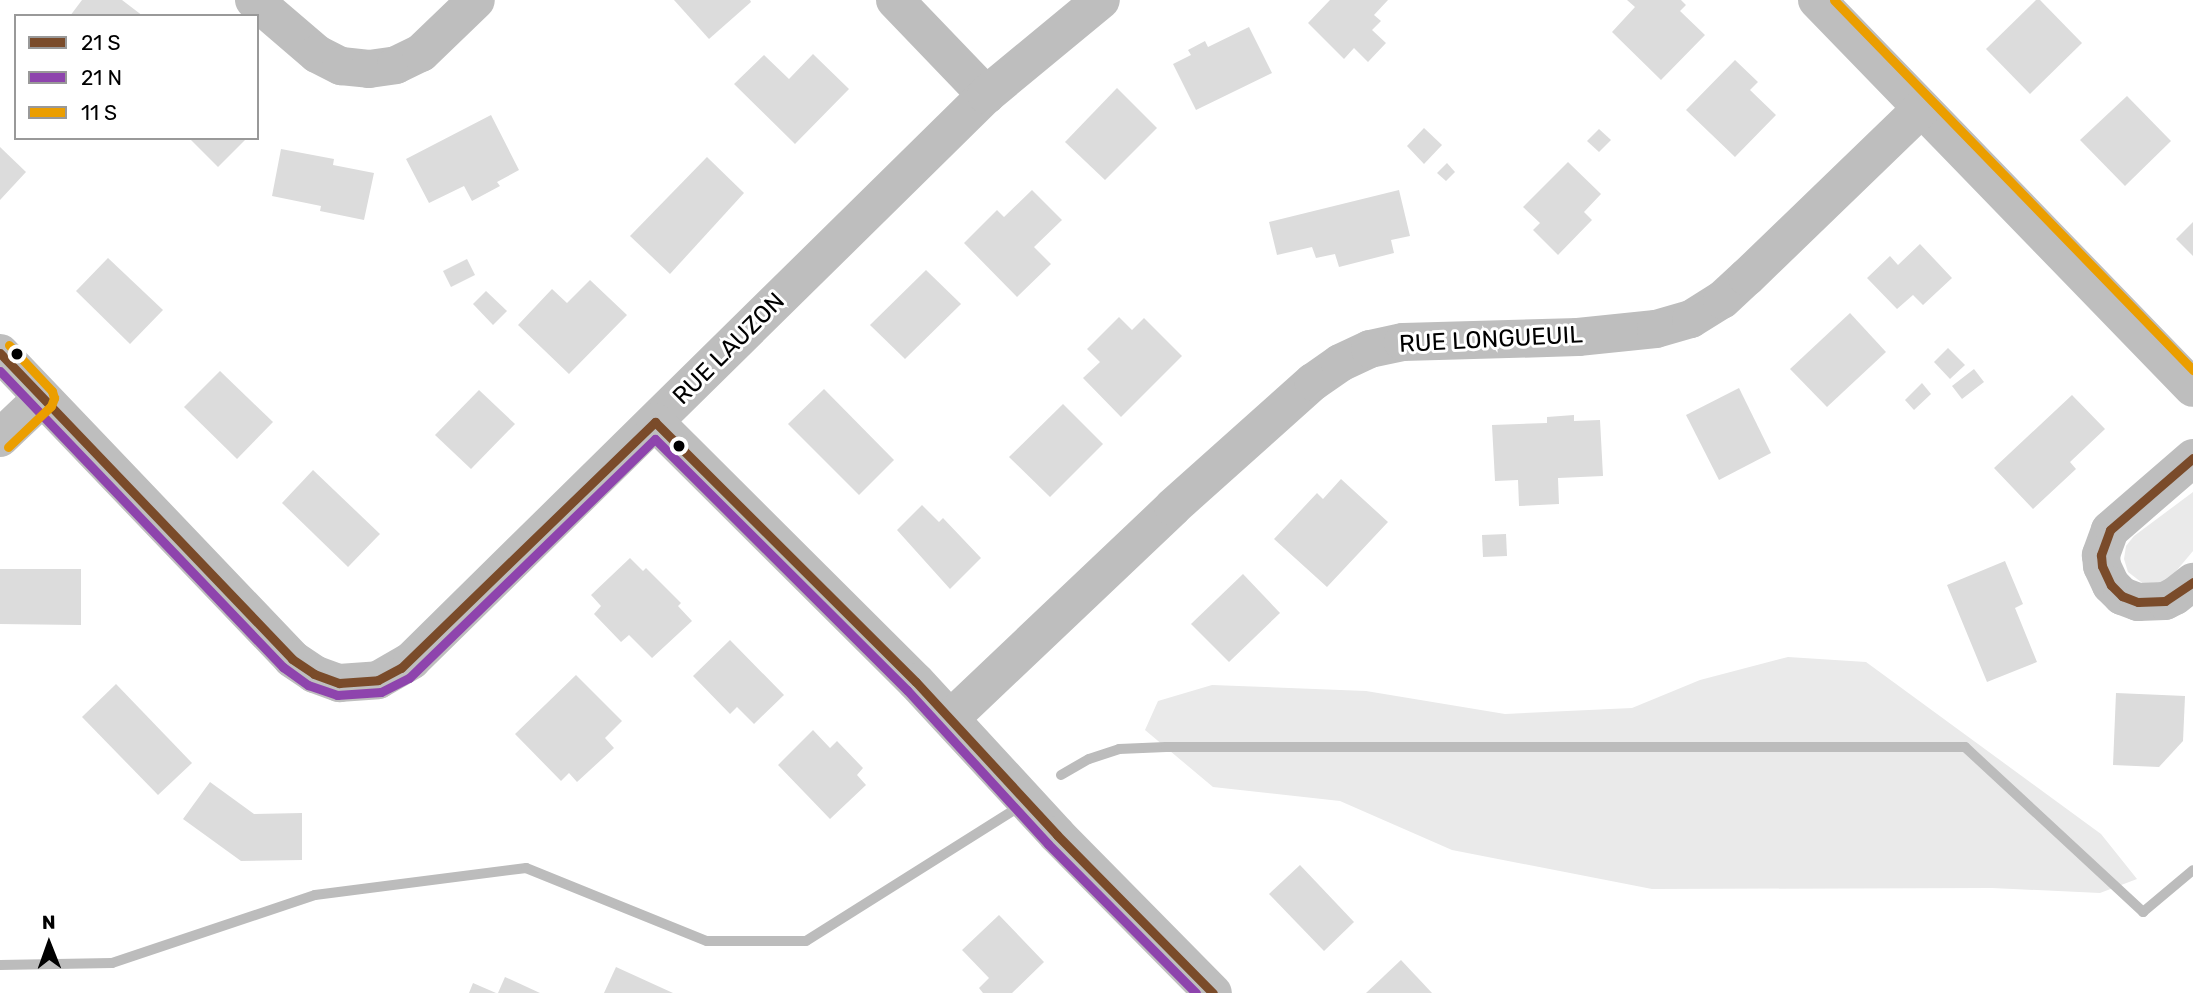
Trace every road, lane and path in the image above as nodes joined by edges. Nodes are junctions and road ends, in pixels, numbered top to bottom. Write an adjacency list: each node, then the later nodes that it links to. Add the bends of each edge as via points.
1 (254, 0): 2 (street, via 317,54 341,66 369,69 396,65 421,52)
2 (476, 0)
3 (895, 0): 6 (street)
4 (1101, 0): 6 (street, RUE LAUZON)
5 (1817, 0): 7 (street)
6 (986, 94): 11 (street, RUE LAUZON)
7 (1921, 108): 9 (street); 15 (street, RUE LONGUEUIL, via 1739,285 1691,319 1656,329 1578,337 1403,342 1370,349 1340,363 1173,507)
8 (0, 353): 10 (street)
9 (2193, 388)
10 (42, 398): 11 (street, RUE LAUZON, via 292,659 314,674 352,684 378,680 412,660); 12 (street)
11 (655, 422): 15 (street)
12 (0, 438)
13 (2193, 458): 14 (street, via 2118,521 2103,542 2101,555 2111,585 2137,602 2165,601)
14 (2193, 582)
15 (951, 718): 16 (street, via 1057,835)
16 (1213, 993)

